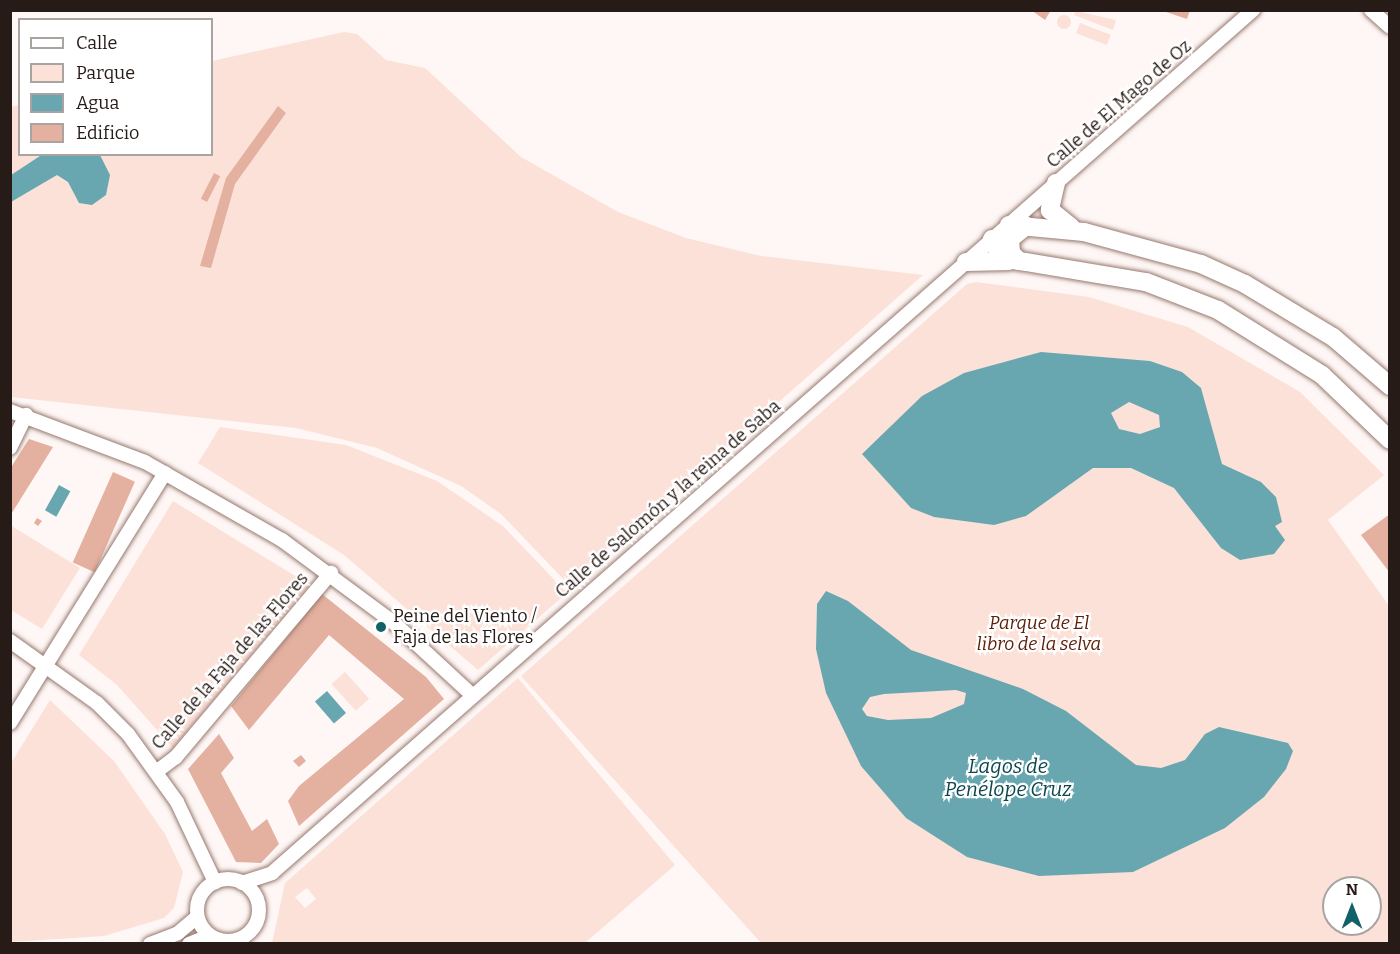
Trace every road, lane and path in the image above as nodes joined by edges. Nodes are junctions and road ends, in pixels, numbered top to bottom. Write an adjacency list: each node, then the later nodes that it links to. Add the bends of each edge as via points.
1 (1253, 10): 4 (street, Calle de El Mago de Oz)
2 (1371, 10): 3 (street)
3 (1389, 27)
4 (1056, 183): 5 (street, Calle de El Mago de Oz); 6 (main road, via 1049,201 1053,218)
5 (1017, 226): 6 (main road); 7 (street, Calle de Salomón y la reina de Saba); 8 (main road, via 1010,239 1011,253)
6 (1084, 232): 10 (main road, via 1156,249 1245,284 1333,337)
7 (992, 239): 8 (main road, via 997,255); 9 (street, Calle de Salomón y la reina de Saba)
8 (1019, 261): 9 (main road); 13 (main road, via 1146,282 1218,310 1322,375)
9 (966, 262): 19 (street, Calle de Salomón y la reina de Saba)
10 (1389, 386)
11 (10, 411): 12 (street)
12 (26, 415): 14 (street); 15 (street)
13 (1389, 440)
14 (12, 441)
15 (165, 473): 16 (street); 18 (street)
16 (331, 573): 19 (street); 21 (street, Calle de la Faja de las Flores, via 176,757)
17 (10, 641): 18 (street)
18 (47, 664): 20 (street); 21 (street, via 97,703)
19 (472, 695): 22 (street, Calle de Salomón y la reina de Saba)
20 (10, 723)
21 (156, 772): 23 (street)
22 (272, 873): 24 (street, Calle de Salomón y la reina de Saba); 25 (street, Calle de Salomón y la reina de Saba)
23 (216, 882): 24 (street); 26 (street, via 200,896)
24 (242, 883): 25 (street)
25 (258, 902): 28 (street, via 255,926)
26 (197, 917): 27 (street); 29 (street)
27 (209, 936): 28 (street); 30 (street)
28 (243, 941)
29 (150, 944)
30 (189, 944)

